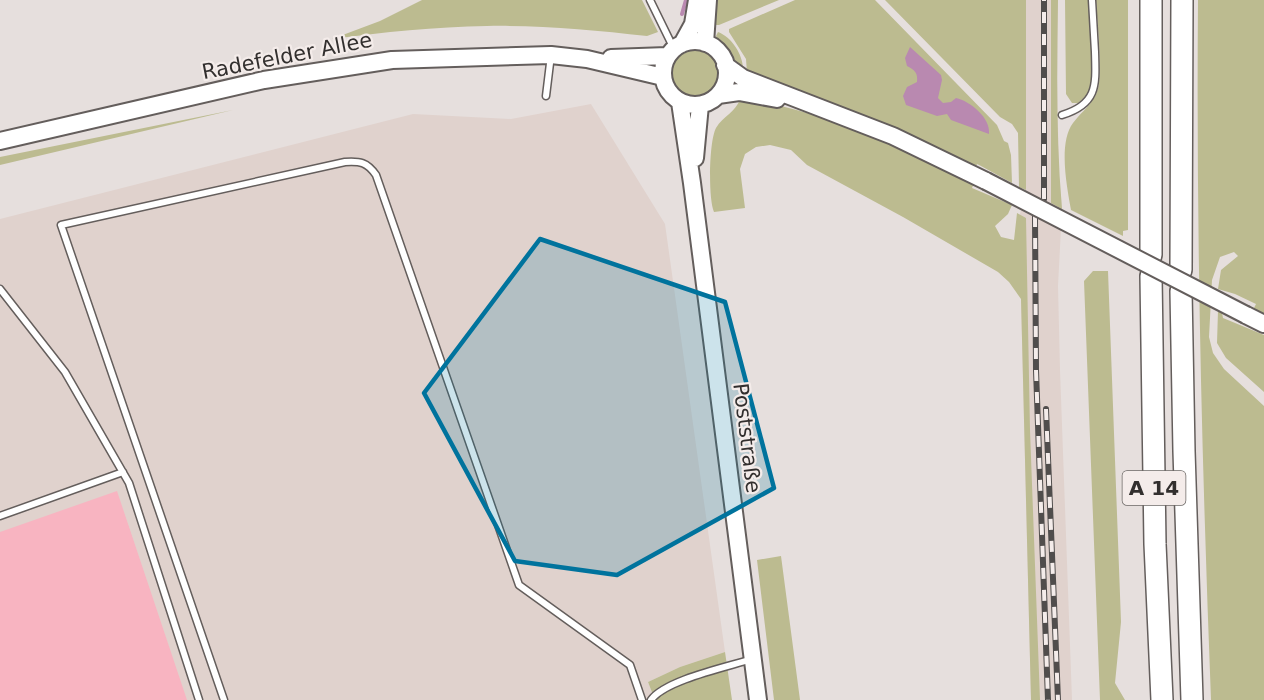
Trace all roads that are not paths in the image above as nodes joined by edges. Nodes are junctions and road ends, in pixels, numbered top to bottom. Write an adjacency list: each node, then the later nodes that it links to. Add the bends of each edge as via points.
1 (650, 0): 8 (lane)
2 (697, 0): 8 (main road, via 693,24)
3 (708, 0): 7 (main road)
4 (1092, 0): 18 (lane, via 1096,82 1088,101 1076,111)
5 (1151, 0): 31 (highway, A 14, via 1155,533)
6 (1182, 0): 32 (highway, A 14, via 1181,281)
7 (705, 43): 8 (main road, via 689,42); 11 (main road, via 714,48)
8 (674, 50): 10 (main road); 12 (main road, via 663,66)
9 (551, 55): 10 (main road, Radefelder Allee); 14 (lane); 19 (main road, Radefelder Allee, via 392,60 344,66 264,80)
10 (587, 58): 12 (main road)
11 (725, 65): 13 (main road, via 724,86); 17 (main road, via 743,78)
12 (663, 77): 15 (main road, via 671,95)
13 (718, 95): 16 (main road); 17 (main road, via 740,92)
14 (546, 96)
15 (680, 102): 16 (main road); 20 (main road, Poststraße)
16 (700, 105): 20 (main road, Poststraße)
17 (813, 106): 22 (main road, bridge, via 893,136)
18 (1062, 115)
19 (0, 141)
20 (692, 183): 25 (main road, Poststraße)
21 (0, 289): 23 (lane, via 64,372)
22 (1264, 324)
23 (123, 472): 24 (lane); 26 (lane)
24 (0, 516)
25 (753, 659): 29 (lane, via 671,684); 30 (main road, Poststraße)
26 (199, 700)
27 (224, 700): 28 (lane, via 60,225 360,161 376,175 519,585 630,665)
28 (642, 700)
29 (651, 700)
30 (758, 700)
31 (1162, 700)
32 (1192, 700)

